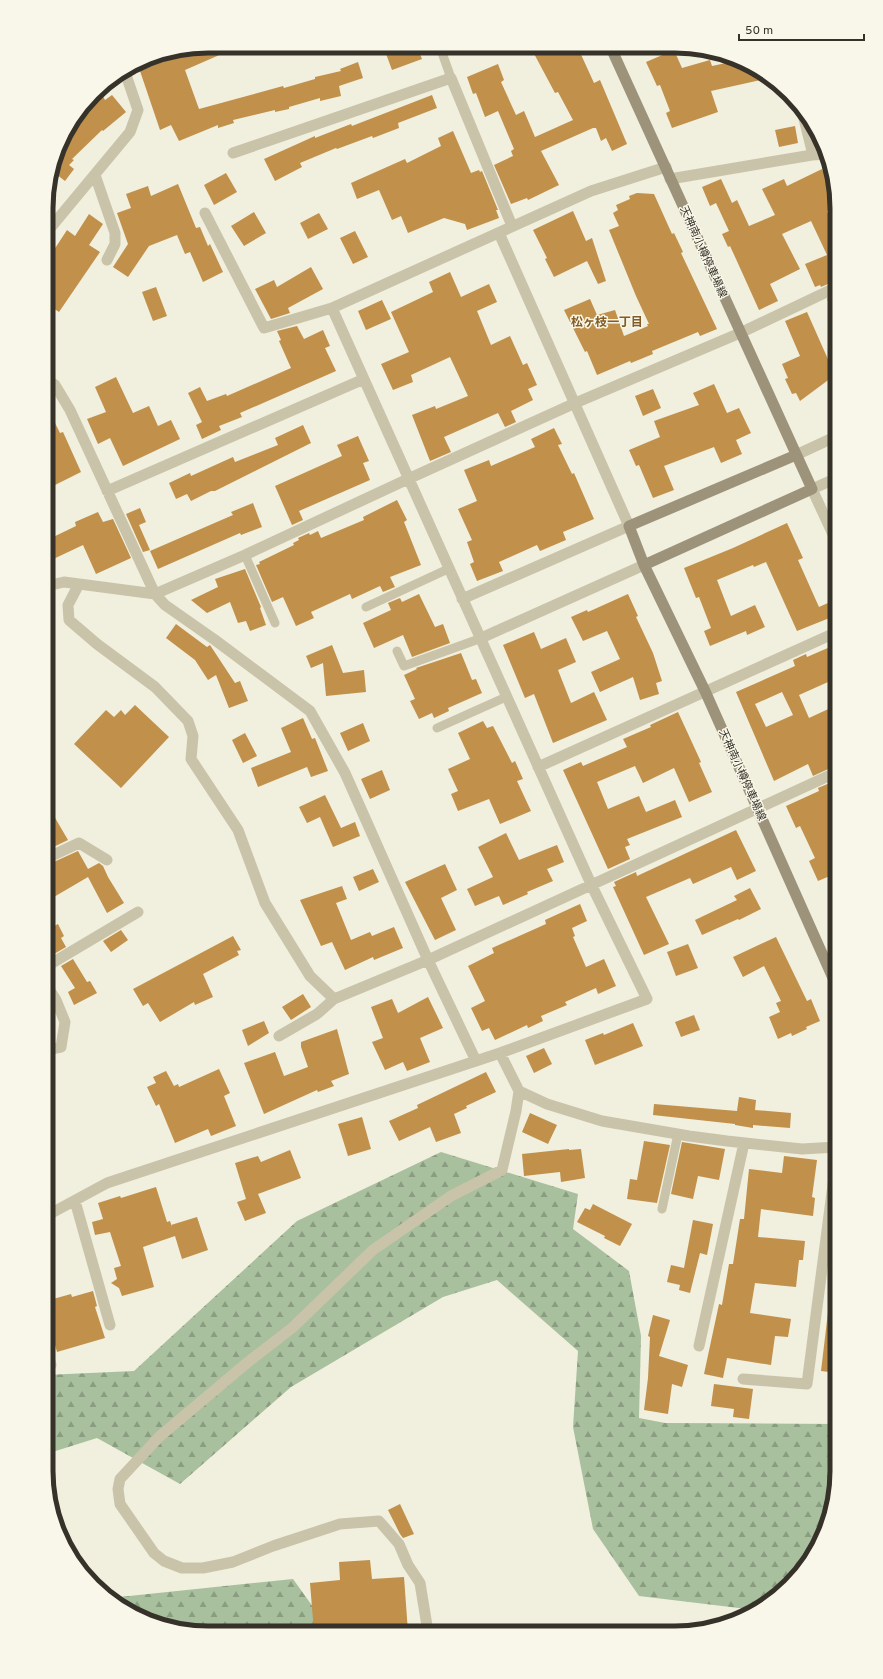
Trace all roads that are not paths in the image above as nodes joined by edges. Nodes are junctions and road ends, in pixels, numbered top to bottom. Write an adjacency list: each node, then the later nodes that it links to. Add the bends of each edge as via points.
1 (442, 53): 4 (lane)
2 (613, 53): 9 (main road, 天神南小樽停車場線)
3 (127, 76): 10 (street, via 138,110 130,132)
4 (451, 78): 6 (street); 14 (street)
5 (804, 122): 8 (lane)
6 (233, 153)
7 (820, 154): 8 (street)
8 (812, 155): 11 (street)
9 (666, 167): 11 (main road, 天神南小樽停車場線); 14 (street, via 591,191)
10 (94, 175): 13 (street); 16 (street, via 115,233 115,244)
11 (670, 179): 19 (main road, 天神南小樽停車場線)
12 (205, 213): 18 (street, via 264,328)
13 (53, 225)
14 (512, 226): 15 (street)
15 (499, 233): 18 (street); 22 (street)
16 (107, 260)
17 (830, 290): 19 (street)
18 (332, 308): 20 (street)
19 (740, 333): 22 (street); 24 (main road, 天神南小樽停車場線)
20 (364, 379): 25 (street); 28 (street)
21 (53, 384): 28 (street, via 70,410)
22 (573, 404): 25 (street); 29 (street)
23 (830, 439): 24 (street)
24 (796, 455): 27 (main road, 天神南小樽停車場線); 29 (main road)
25 (408, 478): 31 (street); 33 (street)
26 (830, 481): 27 (street)
27 (812, 489): 30 (street); 32 (main road)
28 (107, 491): 36 (street)
29 (629, 526): 32 (main road, 天神南小樽停車場線); 37 (street)
30 (830, 528)
31 (245, 555): 36 (street); 39 (lane)
32 (644, 565): 41 (street); 43 (main road, 天神南小樽停車場線)
33 (448, 569): 37 (street); 38 (lane)
34 (79, 584): 35 (street, via 64,582); 36 (street); 57 (street, via 68,605 69,620 154,687 188,721 193,736 191,760 238,830 265,903 310,976)
35 (53, 585)
36 (155, 594): 53 (street, via 166,605 310,711 345,773)
37 (462, 599): 41 (street)
38 (366, 607)
39 (275, 623)
40 (830, 635): 43 (street)
41 (479, 639): 42 (lane, via 404,666); 44 (street)
42 (397, 651)
43 (705, 691): 46 (street); 48 (main road, 天神南小樽停車場線)
44 (506, 697): 45 (lane); 46 (street)
45 (437, 728)
46 (538, 768): 51 (street)
47 (830, 775): 48 (street)
48 (756, 808): 51 (street); 55 (main road, 天神南小樽停車場線)
49 (53, 855): 50 (street, via 78,843)
50 (107, 860)
51 (591, 884): 53 (street); 60 (street, via 647,999)
52 (138, 912): 54 (street)
53 (428, 960): 57 (street); 61 (street)
54 (53, 962)
55 (830, 972)
56 (53, 996): 59 (street, via 65,1022 61,1047)
57 (334, 999): 58 (street, via 316,1014)
58 (279, 1036)
59 (53, 1049)
60 (500, 1053): 61 (street); 62 (street)
61 (476, 1061): 66 (street, via 107,1183)
62 (519, 1090): 63 (street, via 548,1104 602,1121); 73 (street, via 502,1170 451,1196 373,1250 292,1328 159,1437 120,1479 118,1489 120,1504 154,1553 164,1561 182,1568 203,1568 233,1562 340,1524 379,1521 399,1544 408,1565 420,1583)
63 (678, 1134): 64 (street); 68 (lane)
64 (744, 1143): 65 (street, via 802,1149); 71 (street)
65 (830, 1147)
66 (76, 1200): 69 (street); 70 (street)
67 (830, 1208): 72 (street, via 807,1384)
68 (662, 1209)
69 (53, 1212)
70 (110, 1325)
71 (699, 1346)
72 (742, 1379)
73 (427, 1626)

